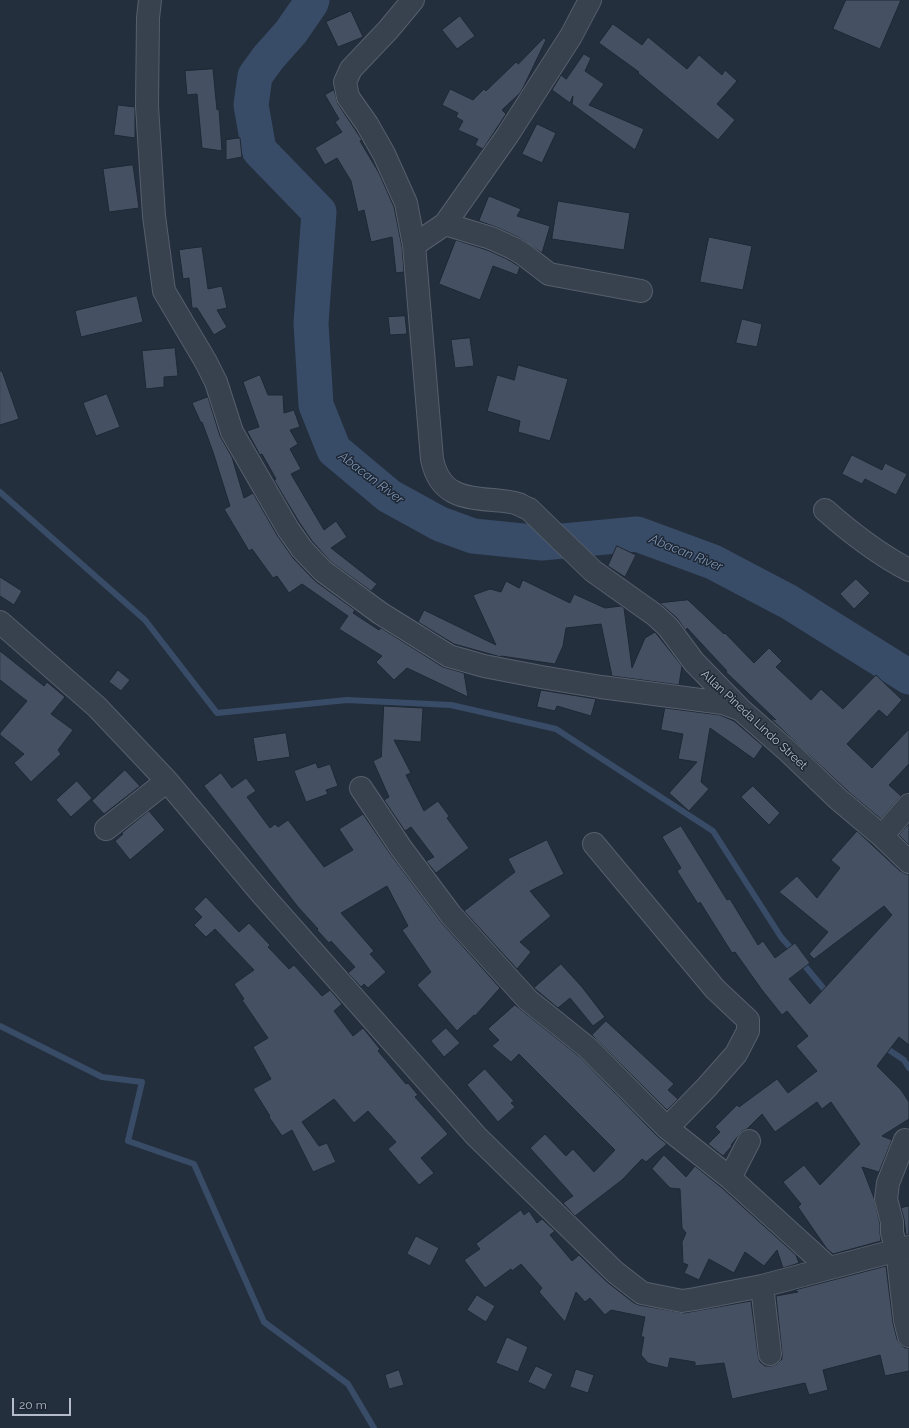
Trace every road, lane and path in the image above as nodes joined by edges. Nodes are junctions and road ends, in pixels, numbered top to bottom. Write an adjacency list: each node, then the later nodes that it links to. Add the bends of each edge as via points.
1 (150, 0): 10 (street, via 147,106 154,216 164,291 216,382 232,432 302,549 323,571 373,608 449,656 541,677 723,703)
2 (414, 0): 5 (street, Allan Pineda Lindo Street, via 351,68 345,82 348,97 384,154 406,203)
3 (590, 0): 4 (street, via 571,36 511,129)
4 (445, 224): 5 (street); 6 (street, via 491,238 512,248 549,274)
5 (414, 245): 10 (street, Allan Pineda Lindo Street, via 432,460 434,471 440,480 447,488 469,498 518,504 529,510 593,571 656,615 694,662)
6 (641, 291)
7 (825, 510): 8 (street, via 854,535)
8 (909, 570)
9 (0, 622): 11 (street, via 97,707)
10 (740, 709): 15 (street, Allan Pineda Lindo Street, via 838,800)
11 (167, 781): 14 (street); 24 (street, via 261,893 476,1136 615,1272 642,1292 682,1300)
12 (361, 788): 18 (street, via 400,848 451,915 528,1000 588,1048)
13 (909, 805): 15 (street)
14 (106, 829)
15 (882, 836): 17 (street, Allan Pineda Lindo Street)
16 (594, 844): 18 (street, via 715,989 748,1020 748,1031 736,1054)
17 (909, 862)
18 (667, 1128): 21 (street)
19 (905, 1140): 22 (street, via 888,1183 886,1199 892,1233)
20 (749, 1141): 21 (street)
21 (730, 1178): 23 (street)
22 (903, 1248): 23 (street); 25 (street)
23 (829, 1268): 24 (street)
24 (762, 1286): 26 (street)
25 (909, 1336)
26 (770, 1354)

